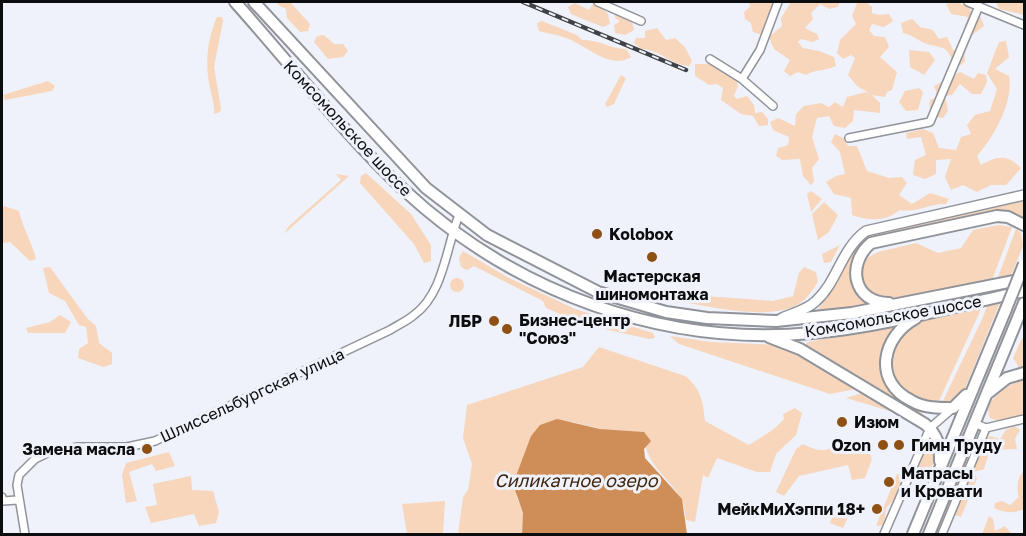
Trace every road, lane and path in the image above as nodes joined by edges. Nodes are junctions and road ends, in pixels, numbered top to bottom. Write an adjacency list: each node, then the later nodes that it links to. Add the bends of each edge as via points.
1 (235, 2): 16 (main road, Комсомольское шоссе, via 391,178)
2 (254, 2): 14 (main road, Комсомольское шоссе, via 405,168)
3 (598, 2): 7 (street)
4 (778, 2): 10 (street, via 760,50)
5 (968, 2): 6 (street)
6 (979, 6): 8 (street); 12 (street, via 930,122)
7 (641, 21)
8 (1024, 25)
9 (710, 59): 10 (street)
10 (742, 79): 11 (street)
11 (773, 106)
12 (849, 138)
13 (1024, 195): 23 (main road, via 866,231 849,245 818,299)
14 (459, 215): 16 (street, Шлиссельбургская улица); 23 (main road, Комсомольское шоссе, via 515,250 598,292 666,312)
15 (1024, 225): 20 (main road, via 997,216 871,243 857,259 856,278 865,295 880,303)
16 (453, 230): 25 (main road, Комсомольское шоссе, via 574,300 663,326 702,333); 36 (street, Шлиссельбургская улица, via 438,281 416,314 390,330 155,441 47,453 19,475)
17 (1024, 264): 27 (main road, bridge)
18 (1024, 279): 20 (main road, Комсомольское шоссе)
19 (1024, 291): 22 (main road, Комсомольское шоссе)
20 (913, 303): 23 (main road, Комсомольское шоссе, via 831,317)
21 (1023, 307): 24 (main road); 28 (main road)
22 (927, 312): 25 (main road, Комсомольское шоссе, via 813,333); 29 (main road, via 893,335 887,352 888,376 901,394 914,403)
23 (776, 321)
24 (1024, 327)
25 (766, 335): 32 (main road, via 800,349)
26 (1024, 373): 28 (main road, via 1007,378)
27 (975, 383): 29 (main road); 34 (main road)
28 (987, 393): 31 (main road)
29 (952, 408): 32 (street)
30 (1024, 419): 33 (street)
31 (974, 423): 33 (street); 40 (main road)
32 (930, 428): 34 (main road, via 940,446); 38 (street)
33 (986, 428): 41 (street)
34 (940, 467): 39 (main road)
35 (2, 499): 36 (street)
36 (17, 500): 37 (street)
37 (24, 534)
38 (884, 534)
39 (913, 534)
40 (929, 534)
41 (942, 534)

